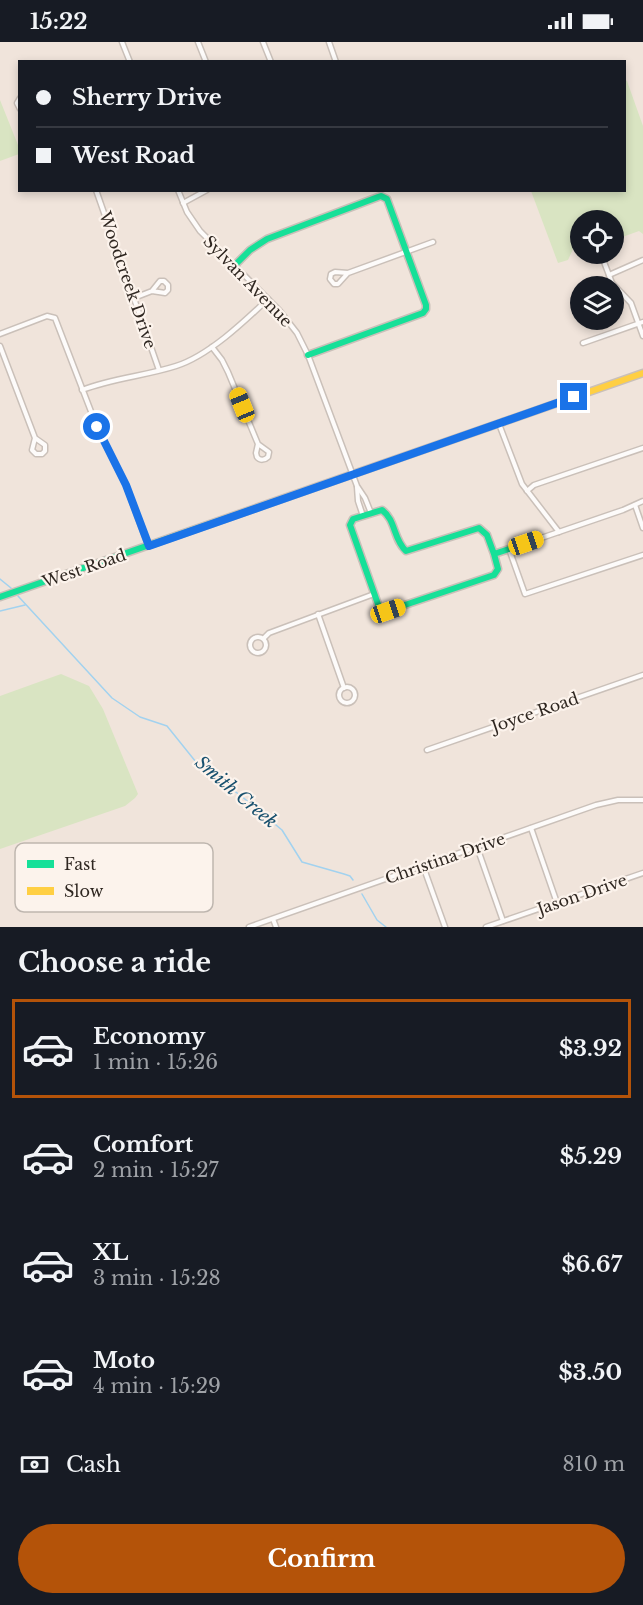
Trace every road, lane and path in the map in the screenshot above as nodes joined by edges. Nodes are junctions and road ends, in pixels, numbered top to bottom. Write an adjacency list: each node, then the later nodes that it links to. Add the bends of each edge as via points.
1 (122, 42): 5 (street)
2 (198, 42): 6 (street)
3 (264, 42): 7 (street)
4 (329, 42): 8 (street)
5 (129, 60)
6 (205, 60)
7 (270, 60)
8 (335, 60)
9 (97, 192): 21 (street, Woodcreek Drive)
10 (179, 192): 12 (street, Sylvan Avenue)
11 (203, 192): 12 (street)
12 (183, 203): 17 (street, Sylvan Avenue, via 200,231)
13 (433, 242): 14 (street)
14 (406, 252): 17 (street, via 384,197 271,237); 18 (street); 29 (street, via 426,304 423,313)
15 (643, 260): 19 (street)
16 (605, 264): 19 (street)
17 (234, 266): 22 (street, Sylvan Avenue)
18 (348, 273): 18 (street, via 338,284 330,279 335,272)
19 (609, 275): 23 (street)
20 (152, 291): 21 (street)
21 (134, 298): 30 (street, Woodcreek Drive)
22 (268, 299): 28 (street); 29 (street, Sylvan Avenue, via 292,325)
23 (641, 322): 25 (street); 26 (street)
24 (0, 334): 32 (street, via 53,317)
25 (643, 336)
26 (583, 342)
27 (0, 346): 34 (street)
28 (212, 347): 30 (street, via 192,360); 35 (street, via 225,366)
29 (308, 355): 37 (street, Sylvan Avenue)
30 (159, 370): 32 (street)
31 (643, 373): 33 (street, West Road)
32 (82, 390): 46 (street)
33 (499, 423): 37 (street, West Road); 39 (street)
34 (35, 438)
35 (258, 444)
36 (643, 448): 39 (street, via 534,485)
37 (353, 474): 38 (street, Sylvan Avenue); 46 (street, West Road)
38 (357, 486): 42 (street); 43 (street)
39 (527, 491): 45 (street)
40 (643, 501): 41 (street)
41 (635, 505): 44 (street); 45 (street)
42 (371, 513): 43 (street); 48 (street, via 387,513 406,551 479,528 486,532)
43 (363, 516): 50 (street, via 351,521 350,528)
44 (643, 528)
45 (559, 532): 47 (street)
46 (149, 546): 51 (street, West Road)
47 (510, 549): 48 (street); 49 (street, via 525,594)
48 (494, 554): 50 (street, via 498,569 494,575 388,611 380,610)
49 (643, 555)
50 (374, 594): 52 (street)
51 (0, 597)
52 (318, 614): 53 (street); 55 (street)
53 (264, 638): 53 (street, via 251,640 253,651 265,650)
54 (643, 675): 56 (street, Joyce Road)
55 (344, 688): 55 (street, via 340,699 351,702 355,693)
56 (427, 750)
57 (643, 800): 58 (street, Christina Drive, via 607,802)
58 (531, 828): 59 (street, Christina Drive); 62 (street)
59 (477, 846): 60 (street, Christina Drive); 64 (street)
60 (423, 865): 63 (street, Christina Drive); 67 (street)
61 (643, 873): 62 (street, Jason Drive)
62 (557, 903): 64 (street, Jason Drive)
63 (273, 918): 65 (street, Christina Drive); 66 (street)
64 (503, 921): 68 (street, Jason Drive)
65 (249, 927)
66 (276, 927)
67 (445, 927)
68 (486, 927)

